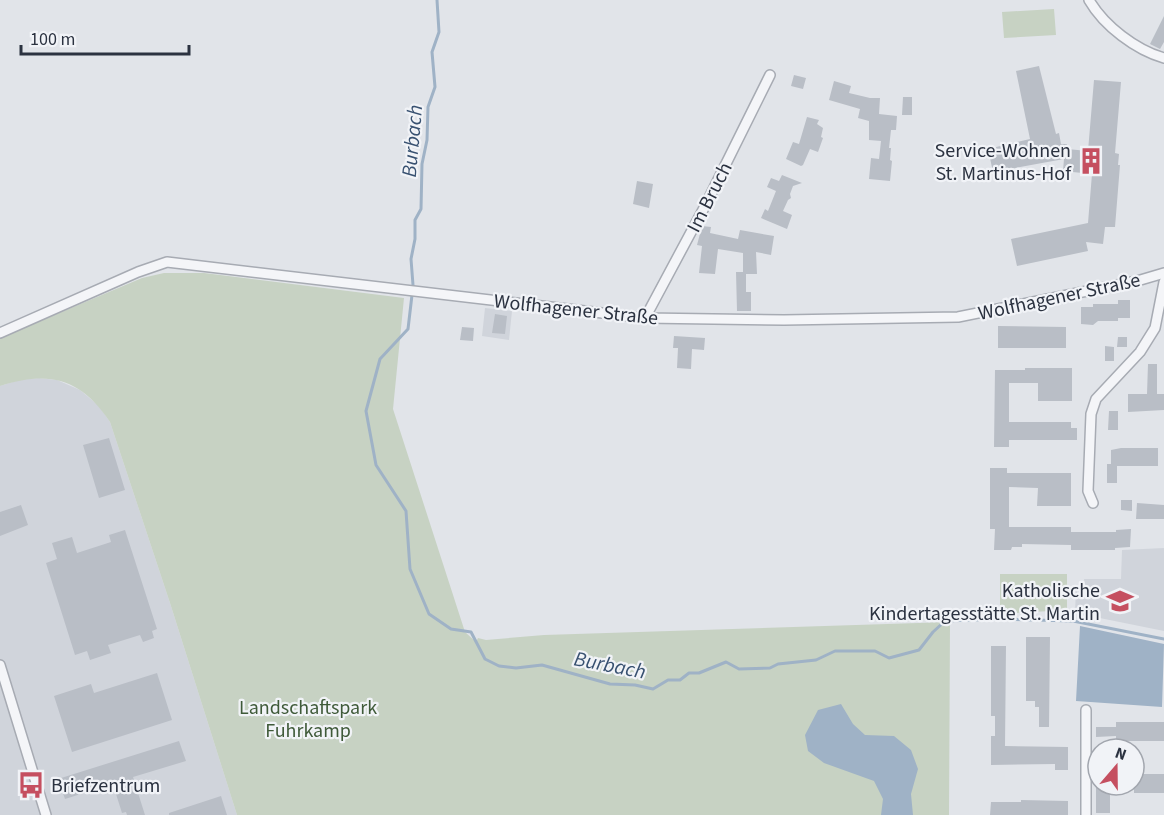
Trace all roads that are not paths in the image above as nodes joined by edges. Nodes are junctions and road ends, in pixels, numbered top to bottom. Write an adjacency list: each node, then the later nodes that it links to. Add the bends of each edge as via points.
1 (1089, 0): 2 (street, via 1108,24 1151,55)
2 (1164, 58)
3 (770, 75): 6 (street, Im Bruch)
4 (1164, 273): 6 (street, Wolfhagener Straße, via 958,317)
5 (1164, 282): 8 (street, via 1155,328 1140,352 1096,399 1091,414 1088,491)
6 (645, 318): 7 (street, Wolfhagener Straße, via 167,262)
7 (0, 333)
8 (1093, 503)
9 (0, 665): 11 (street)
10 (1086, 710): 12 (street)
11 (46, 815)
12 (1086, 815)

